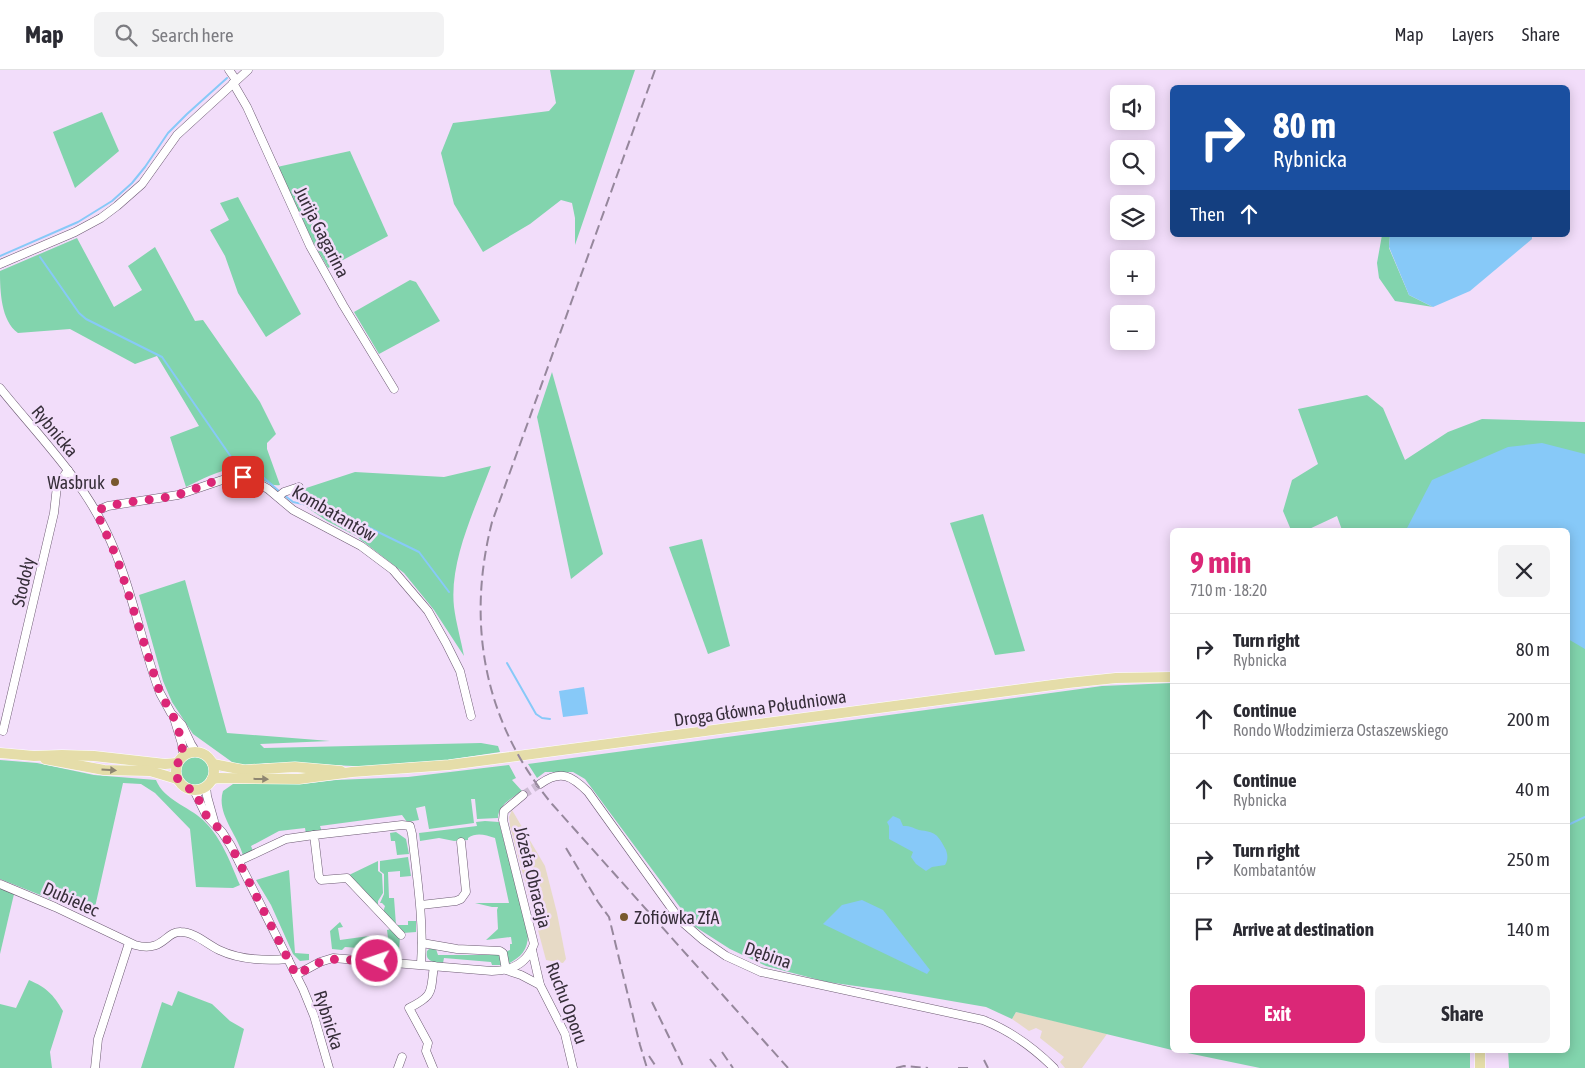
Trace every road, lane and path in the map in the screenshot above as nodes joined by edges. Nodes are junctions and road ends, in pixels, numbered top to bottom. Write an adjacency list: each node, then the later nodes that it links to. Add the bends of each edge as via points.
1 (229, 70): 3 (street, Jurija Gagarina)
2 (248, 70): 3 (street)
3 (234, 81): 4 (street, via 177,135 142,184 117,206 76,232); 6 (street, Jurija Gagarina, via 310,246)
4 (0, 264)
5 (0, 388): 7 (street, Rybnicka)
6 (394, 389)
7 (68, 470): 10 (street, Rybnicka); 14 (street, Stodoły, via 57,486 54,513)
8 (299, 487): 9 (street)
9 (280, 495): 10 (street, Kombatantów, via 237,476 178,495 108,506); 13 (street, Kombatantów, via 293,510 371,552 401,578 428,611 456,662)
10 (96, 511): 12 (street, Rybnicka, via 117,558 158,687)
11 (1170, 677): 20 (main road, Droga Główna Południowa, via 1116,678 485,762)
12 (173, 716): 15 (street, Rybnicka, via 182,725); 18 (street, Rybnicka, via 180,739)
13 (471, 716)
14 (3, 731)
15 (196, 752): 18 (main road); 19 (main road, via 206,755)
16 (0, 753): 17 (main road)
17 (34, 756): 18 (main road, via 94,756 165,764); 21 (main road, one-way to 21, via 92,768 150,771)
18 (180, 759): 21 (main road)
19 (213, 764): 20 (main road, Droga Główna Południowa, via 244,770 295,767); 22 (main road)
20 (352, 772): 22 (main road, Droga Główna Południowa, one-way to 20, via 219,778 299,780)
21 (177, 779): 24 (main road, via 184,787)
22 (209, 783): 24 (main road); 26 (street, Rybnicka, via 207,796)
23 (540, 784): 49 (street, Dębina, via 555,775 576,780 680,920 726,956 761,972 983,1020 1018,1037)
24 (194, 790): 26 (street, Rybnicka, via 206,815)
25 (523, 795): 35 (street, Józefa Obracaja, via 504,811 503,820 533,935)
26 (214, 823): 29 (street, Rybnicka)
27 (314, 836): 29 (street, via 286,839); 31 (street, via 410,826); 32 (street, via 321,880 347,878)
28 (460, 842): 31 (street, via 466,892 456,901)
29 (239, 861): 36 (street, Rybnicka)
30 (0, 884): 33 (street, Dubielec)
31 (421, 905): 34 (street)
32 (401, 935)
33 (129, 942): 36 (street, Dubielec, via 150,947 176,932 183,932 234,955 265,960); 44 (street, via 98,1039)
34 (422, 943): 37 (street); 39 (street, via 500,951)
35 (532, 950): 39 (street, Józefa Obracaja, via 516,967); 41 (street, Ruchu Oporu)
36 (288, 959): 40 (street, Rybnicka)
37 (421, 964): 38 (street, Józefa Obracaja); 40 (street, via 333,958)
38 (434, 966): 39 (street, Józefa Obracaja, via 492,972); 47 (street, via 430,994 409,1008 428,1043 426,1050)
39 (506, 970): 41 (street)
40 (296, 975): 45 (street, Rybnicka, via 314,1016)
41 (540, 984): 48 (street, Ruchu Oporu, via 565,1034)
42 (1480, 1053): 50 (main road)
43 (402, 1057): 46 (street)
44 (94, 1068)
45 (329, 1068)
46 (398, 1068)
47 (434, 1068)
48 (573, 1068)
49 (1054, 1068)
50 (1480, 1068)

